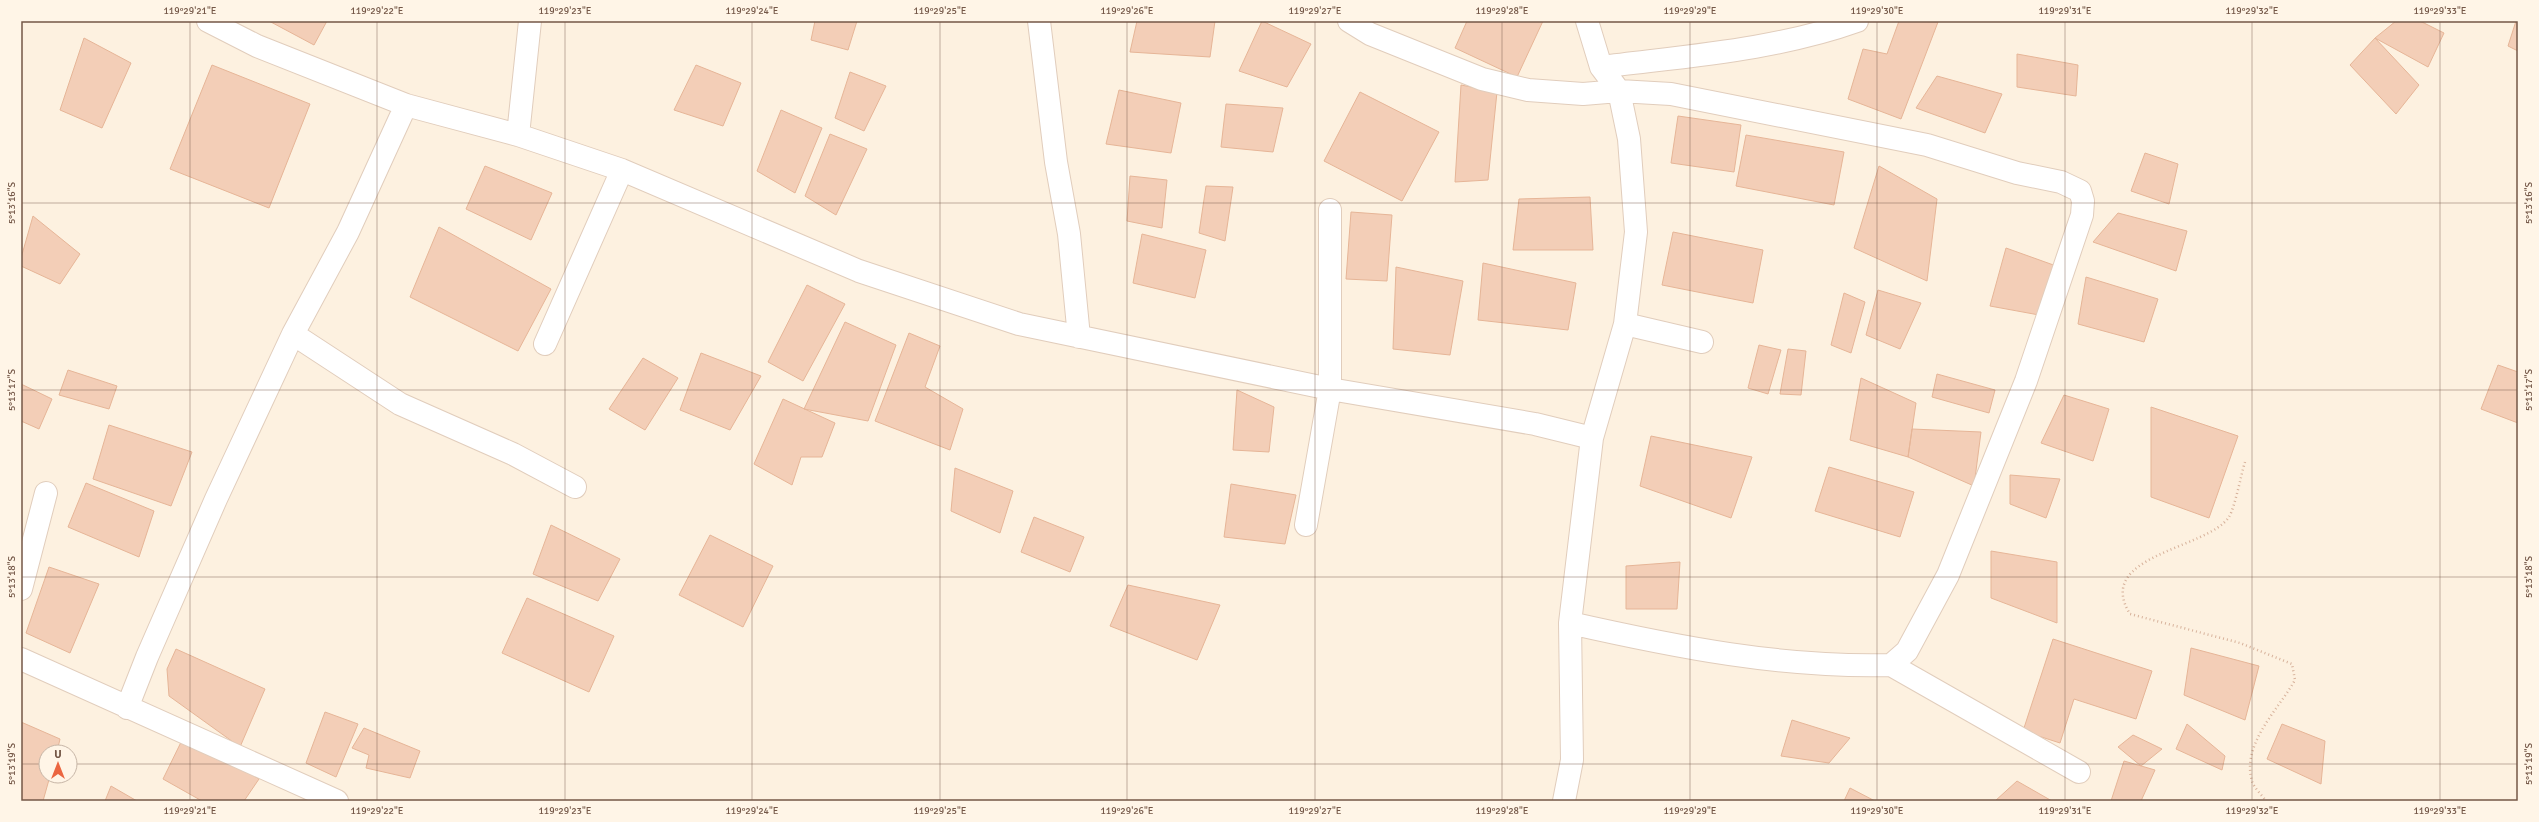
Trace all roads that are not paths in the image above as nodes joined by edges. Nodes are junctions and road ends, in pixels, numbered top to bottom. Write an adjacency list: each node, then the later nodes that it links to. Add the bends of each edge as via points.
1 (208, 21): 9 (street, via 257,46)
2 (530, 21): 10 (street)
3 (1039, 21): 15 (street, via 1056,162 1069,234)
4 (1349, 21): 8 (street, via 1370,34 1482,79 1528,90 1583,94)
5 (1587, 21): 7 (street)
6 (1858, 21): 7 (street, via 1828,32 1762,46)
7 (1600, 67): 8 (street)
8 (1619, 91): 13 (street, via 1629,139 1636,232); 26 (street, via 1671,94 1927,145 2017,173 2061,182 2080,191 2083,201 2082,215 2047,322 1978,504 1948,575 1907,651)
9 (406, 105): 10 (street); 14 (street, via 348,232)
10 (518, 135): 11 (street)
11 (622, 170): 15 (street, via 859,271 1019,324); 17 (street)
12 (1330, 210): 18 (street)
13 (1625, 324): 16 (street); 19 (street)
14 (293, 334): 20 (street, via 400,404 513,454); 27 (street, via 216,499 146,657)
15 (1079, 337): 18 (street)
16 (1702, 342)
17 (546, 344)
18 (1330, 389): 19 (street, via 1535,424); 22 (street)
19 (1592, 438): 24 (street)
20 (575, 487)
21 (46, 493): 23 (street)
22 (1306, 525)
23 (21, 589)
24 (1570, 624): 26 (street, via 1659,643 1746,656 1844,666); 30 (street, via 1572,760)
25 (21, 658): 27 (street)
26 (1892, 665): 28 (street)
27 (127, 708): 29 (street)
28 (2079, 772)
29 (337, 801)
30 (1564, 801)

